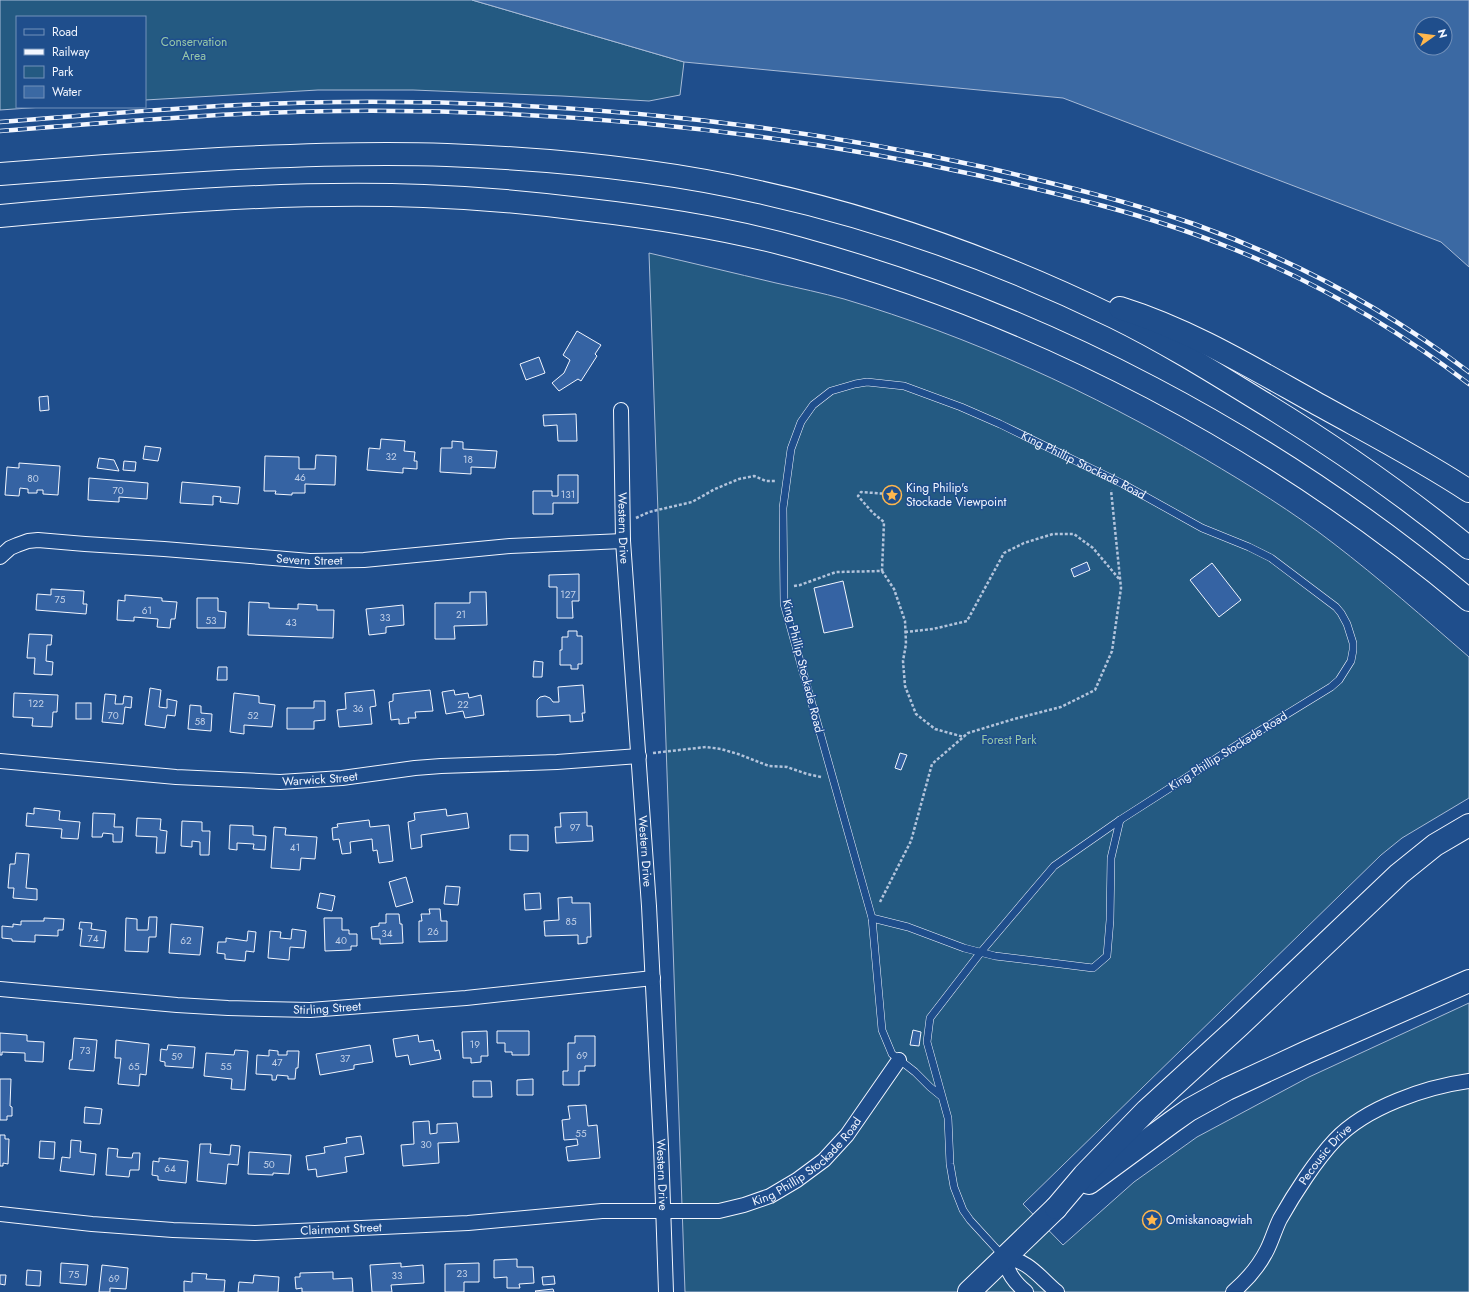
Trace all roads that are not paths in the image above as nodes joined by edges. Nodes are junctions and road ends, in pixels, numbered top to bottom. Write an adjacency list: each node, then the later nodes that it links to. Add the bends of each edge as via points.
1 (0, 174): 3 (main road, via 320,155 446,155 574,164 697,180 820,206 880,223 942,245)
2 (0, 216): 9 (main road, via 240,199 362,195 428,196 558,206 651,217 795,247 866,268 978,308 1036,332 1148,386 1256,446 1308,480 1408,551)
3 (1059, 291): 5 (main road, via 1126,309 1222,350 1417,459); 7 (main road, via 1173,349 1282,414 1385,483)
4 (621, 410): 6 (street, Western Drive)
5 (1469, 491)
6 (623, 541): 8 (street, Severn Street, via 510,546 322,562 38,540 10,548); 10 (street, Western Drive)
7 (1469, 548)
8 (0, 557)
9 (1469, 600)
10 (639, 756): 11 (street, Warwick Street, via 441,766 342,778 280,782 170,776); 16 (street, Western Drive)
11 (0, 761)
12 (1120, 820): 14 (lane, King Phillip Stockade Road, via 1339,680 1346,671 1354,650 1352,636 1341,613 1271,558 1202,528 1110,477 961,407 904,386 867,382 831,391 806,413 793,439 782,508 784,604); 15 (lane, King Phillip Stockade Road, via 1054,866); 15 (lane, via 1112,858 1107,956 1093,968)
13 (1469, 825): 22 (main road, via 1423,854 1388,884 1121,1136)
14 (872, 918): 15 (lane, via 908,927); 19 (lane, King Phillip Stockade Road, via 882,1030 892,1054)
15 (981, 952): 21 (lane, King Phillip Stockade Road, via 930,1018 927,1042)
16 (653, 978): 18 (street, Stirling Street, via 466,998 310,1010 177,1005); 23 (street, Western Drive)
17 (1469, 981): 22 (main road, via 1307,1052 1208,1100 1172,1122)
18 (0, 990)
19 (900, 1060): 21 (lane, King Phillip Stockade Road); 24 (street, King Phillip Stockade Road, via 847,1135 824,1160 798,1180 770,1196 744,1206 719,1211)
20 (1469, 1081): 31 (street, Pecousic Drive, via 1434,1087 1399,1099 1350,1127 1336,1139 1289,1204 1259,1263)
21 (942, 1096): 26 (lane, King Phillip Stockade Road, via 948,1118 951,1175 958,1199 974,1225)
22 (1056, 1208): 26 (main road)
23 (664, 1210): 24 (street, Clairmont Street); 25 (street, Clairmont Street, via 602,1211 468,1224 255,1233 92,1224); 27 (street, Western Drive)
24 (682, 1210)
25 (0, 1214)
26 (1004, 1258): 28 (main road); 29 (street, via 1013,1280); 30 (street, via 1019,1260 1026,1264)
27 (666, 1292)
28 (969, 1292)
29 (1026, 1292)
30 (1057, 1292)
31 (1233, 1292)

